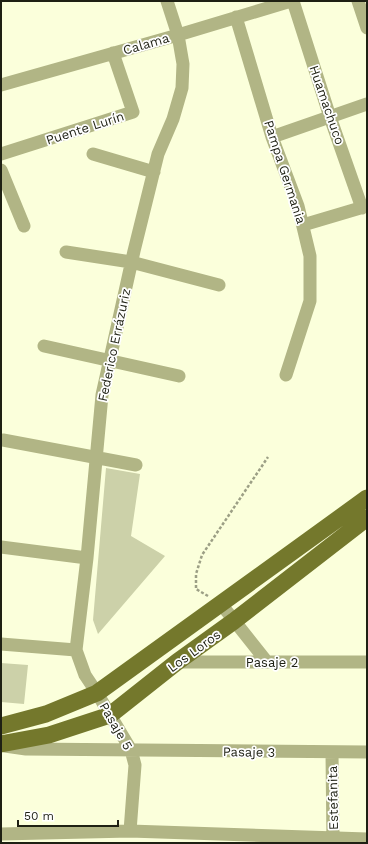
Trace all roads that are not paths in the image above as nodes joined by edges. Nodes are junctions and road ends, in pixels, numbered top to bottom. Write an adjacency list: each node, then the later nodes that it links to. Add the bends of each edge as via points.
1 (167, 1): 6 (street, Federico Errázuriz)
2 (292, 1): 4 (street, Calama); 10 (street, Huamachuco)
3 (358, 1): 5 (street)
4 (236, 18): 6 (street, Calama); 11 (street, Pampa Germania)
5 (367, 28)
6 (178, 35): 7 (street, Calama); 15 (street, Federico Errázuriz, via 183,64 182,88)
7 (113, 53): 8 (street, Calama); 12 (street, Puente Lurín, via 133,112)
8 (1, 85)
9 (367, 104): 10 (street)
10 (330, 116): 11 (street); 16 (street, Huamachuco)
11 (272, 137): 17 (street, Pampa Germania)
12 (1, 154)
13 (93, 154): 15 (street)
14 (1, 170): 18 (street)
15 (154, 172): 20 (street, Federico Errázuriz)
16 (365, 207): 17 (street)
17 (303, 225): 24 (street, Pampa Germania, via 310,256 310,301)
18 (24, 226)
19 (66, 252): 20 (street)
20 (131, 262): 21 (street); 23 (street, Federico Errázuriz)
21 (219, 285)
22 (44, 346): 23 (street)
23 (109, 361): 25 (street); 27 (street, Federico Errázuriz, via 102,395)
24 (286, 375)
25 (179, 376)
26 (2, 440): 27 (street)
27 (95, 457): 28 (street); 32 (street, Federico Errázuriz)
28 (136, 464)
29 (367, 498): 33 (main road, Los Loros)
30 (367, 518): 34 (main road, Los Loros)
31 (1, 547): 32 (street)
32 (87, 558): 36 (street, Federico Errázuriz)
33 (221, 604): 34 (street); 40 (main road, Los Loros)
34 (234, 621): 37 (main road, Los Loros); 38 (street)
35 (1, 644): 36 (street)
36 (76, 650): 40 (street, Federico Errázuriz, via 85,675)
37 (177, 662): 38 (street, Pasaje 2); 41 (main road, Los Loros)
38 (266, 662): 39 (street, Pasaje 2)
39 (367, 662)
40 (97, 694): 41 (street, Pasaje 5); 42 (main road, Los Loros, via 46,714)
41 (110, 715): 43 (main road, Los Loros, via 49,735); 44 (street, Pasaje 5)
42 (1, 726)
43 (1, 744): 44 (street, via 26,749)
44 (131, 750): 46 (street, Pasaje 3); 47 (street, Pasaje 5, via 135,765)
45 (367, 752): 46 (street, Pasaje 3)
46 (332, 753): 51 (street, Estefanita)
47 (130, 831): 49 (street); 51 (street)
48 (1, 834): 49 (street)
49 (100, 837)
50 (367, 839): 51 (street)
51 (333, 840)

